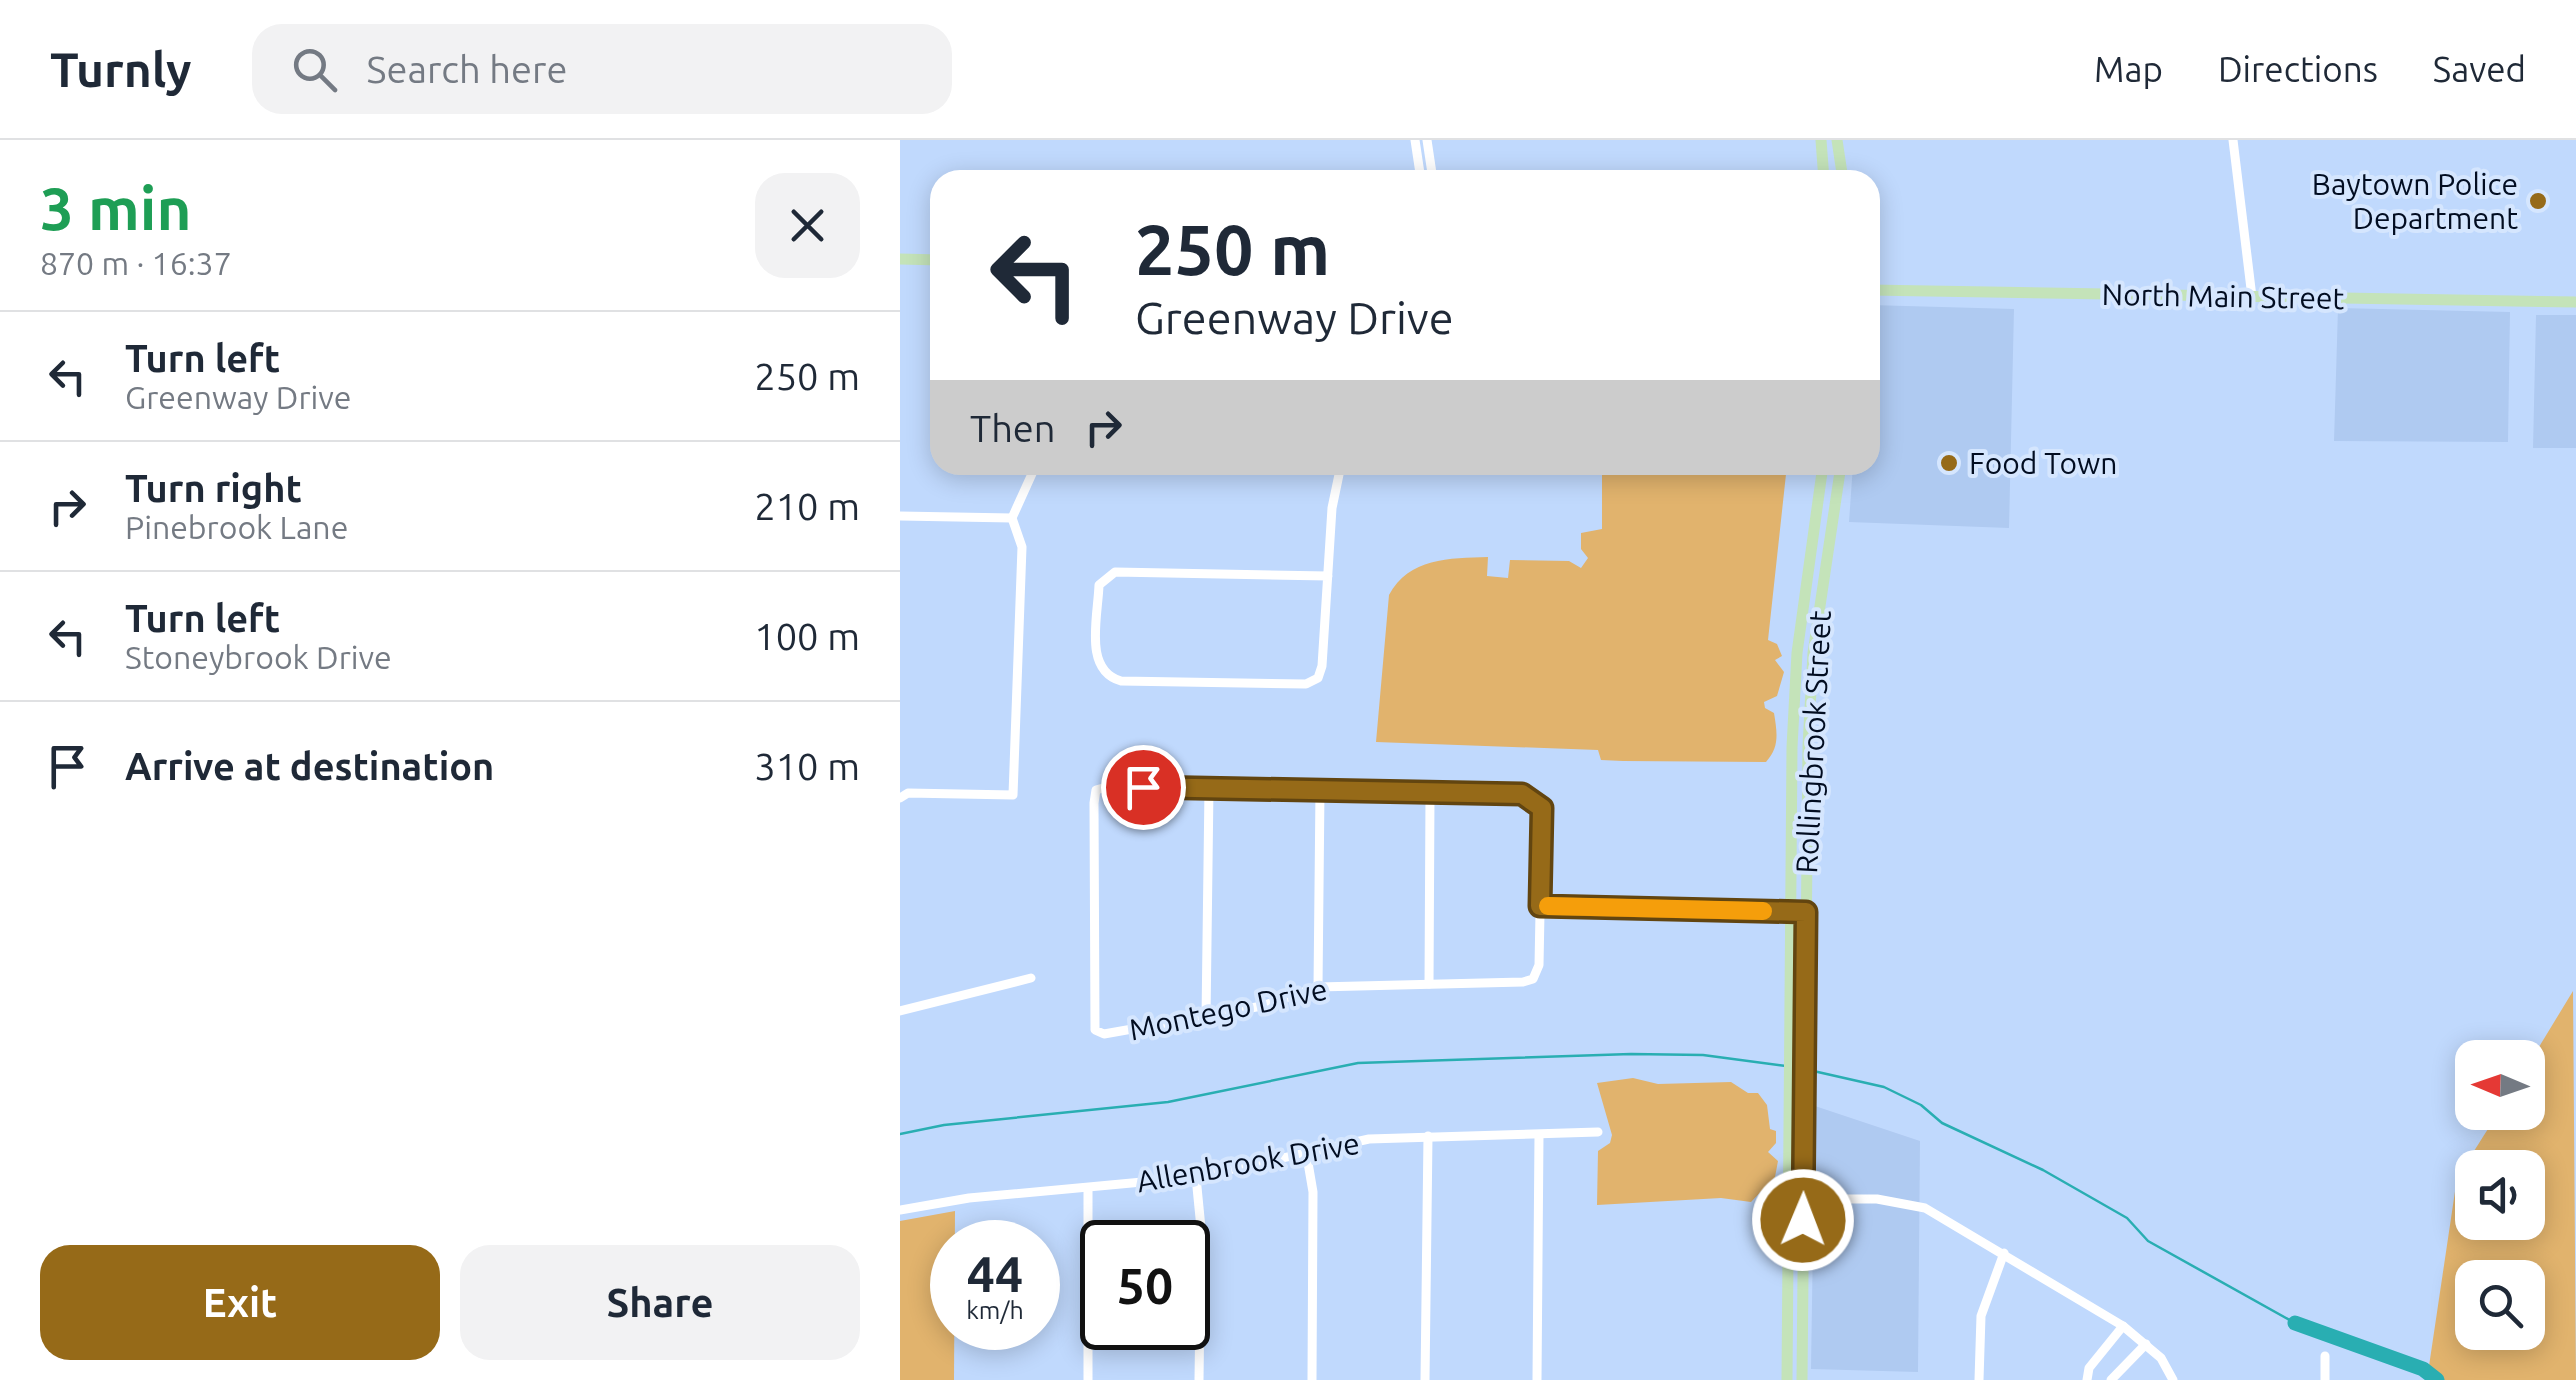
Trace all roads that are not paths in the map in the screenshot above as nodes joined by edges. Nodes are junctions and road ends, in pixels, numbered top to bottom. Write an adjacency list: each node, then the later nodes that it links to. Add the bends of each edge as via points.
1 (1415, 140): 6 (street)
2 (1821, 140): 8 (main road)
3 (1837, 140): 9 (main road)
4 (2232, 140): 13 (street)
5 (1428, 146): 6 (street)
6 (1417, 152): 7 (street)
7 (1420, 170)
8 (1823, 170)
9 (1841, 170)
10 (900, 259): 11 (main road)
11 (930, 260)
12 (1880, 290): 13 (main road, North Main Street)
13 (2252, 296): 14 (main road, North Main Street)
14 (2576, 302)
15 (1031, 475): 20 (street)
16 (1338, 475): 21 (street)
17 (1821, 475): 27 (main road, Rollingbrook Street, via 1797,653)
18 (1839, 475): 27 (main road, Rollingbrook Street, via 1812,654)
19 (900, 516): 20 (street)
20 (1012, 518): 25 (street, via 1022,547 1012,795)
21 (1328, 576): 21 (street, via 1122,570 1099,584 1097,662 1106,677 1121,681 1306,684 1322,666)
22 (1209, 788): 23 (street); 32 (street); 32 (street, Montego Drive, via 1096,790 1092,1015 1095,1030 1104,1034)
23 (1320, 790): 24 (street); 30 (street)
24 (1430, 794): 26 (street, via 1522,794 1542,808); 29 (street)
25 (900, 798)
26 (1540, 906): 27 (street); 29 (street, Montego Drive, via 1536,972 1523,982)
27 (1799, 912): 39 (main road, Rollingbrook Street); 40 (main road, Rollingbrook Street)
28 (1031, 978): 31 (street)
29 (1429, 984): 30 (street, Montego Drive)
30 (1318, 987): 32 (street, Montego Drive)
31 (900, 1011)
32 (1206, 1018)
33 (1598, 1132): 34 (street, Allenbrook Drive)
34 (1539, 1135): 35 (street, Allenbrook Drive); 51 (street)
35 (1428, 1136): 36 (street, Allenbrook Drive); 50 (street)
36 (1306, 1152): 37 (street, Allenbrook Drive); 49 (street)
37 (1196, 1177): 38 (street, Allenbrook Drive); 48 (street)
38 (1088, 1188): 41 (street, Allenbrook Drive); 47 (street)
39 (1790, 1199): 40 (street); 44 (main road, Rollingbrook Street)
40 (1804, 1199): 42 (street, via 1925,1208); 44 (main road, Rollingbrook Street)
41 (900, 1210)
42 (2004, 1253): 43 (street); 54 (street, via 1982,1316)
43 (2123, 1326): 45 (street); 55 (street)
44 (1795, 1332): 52 (main road, Rollingbrook Street); 53 (main road, Rollingbrook Street)
45 (2146, 1344): 56 (street); 57 (street)
46 (2326, 1356): 58 (street)
47 (1088, 1380)
48 (1200, 1380)
49 (1312, 1380)
50 (1425, 1380)
51 (1538, 1380)
52 (1788, 1380)
53 (1802, 1380)
54 (1978, 1380)
55 (2087, 1380)
56 (2111, 1380)
57 (2174, 1380)
58 (2325, 1380)

